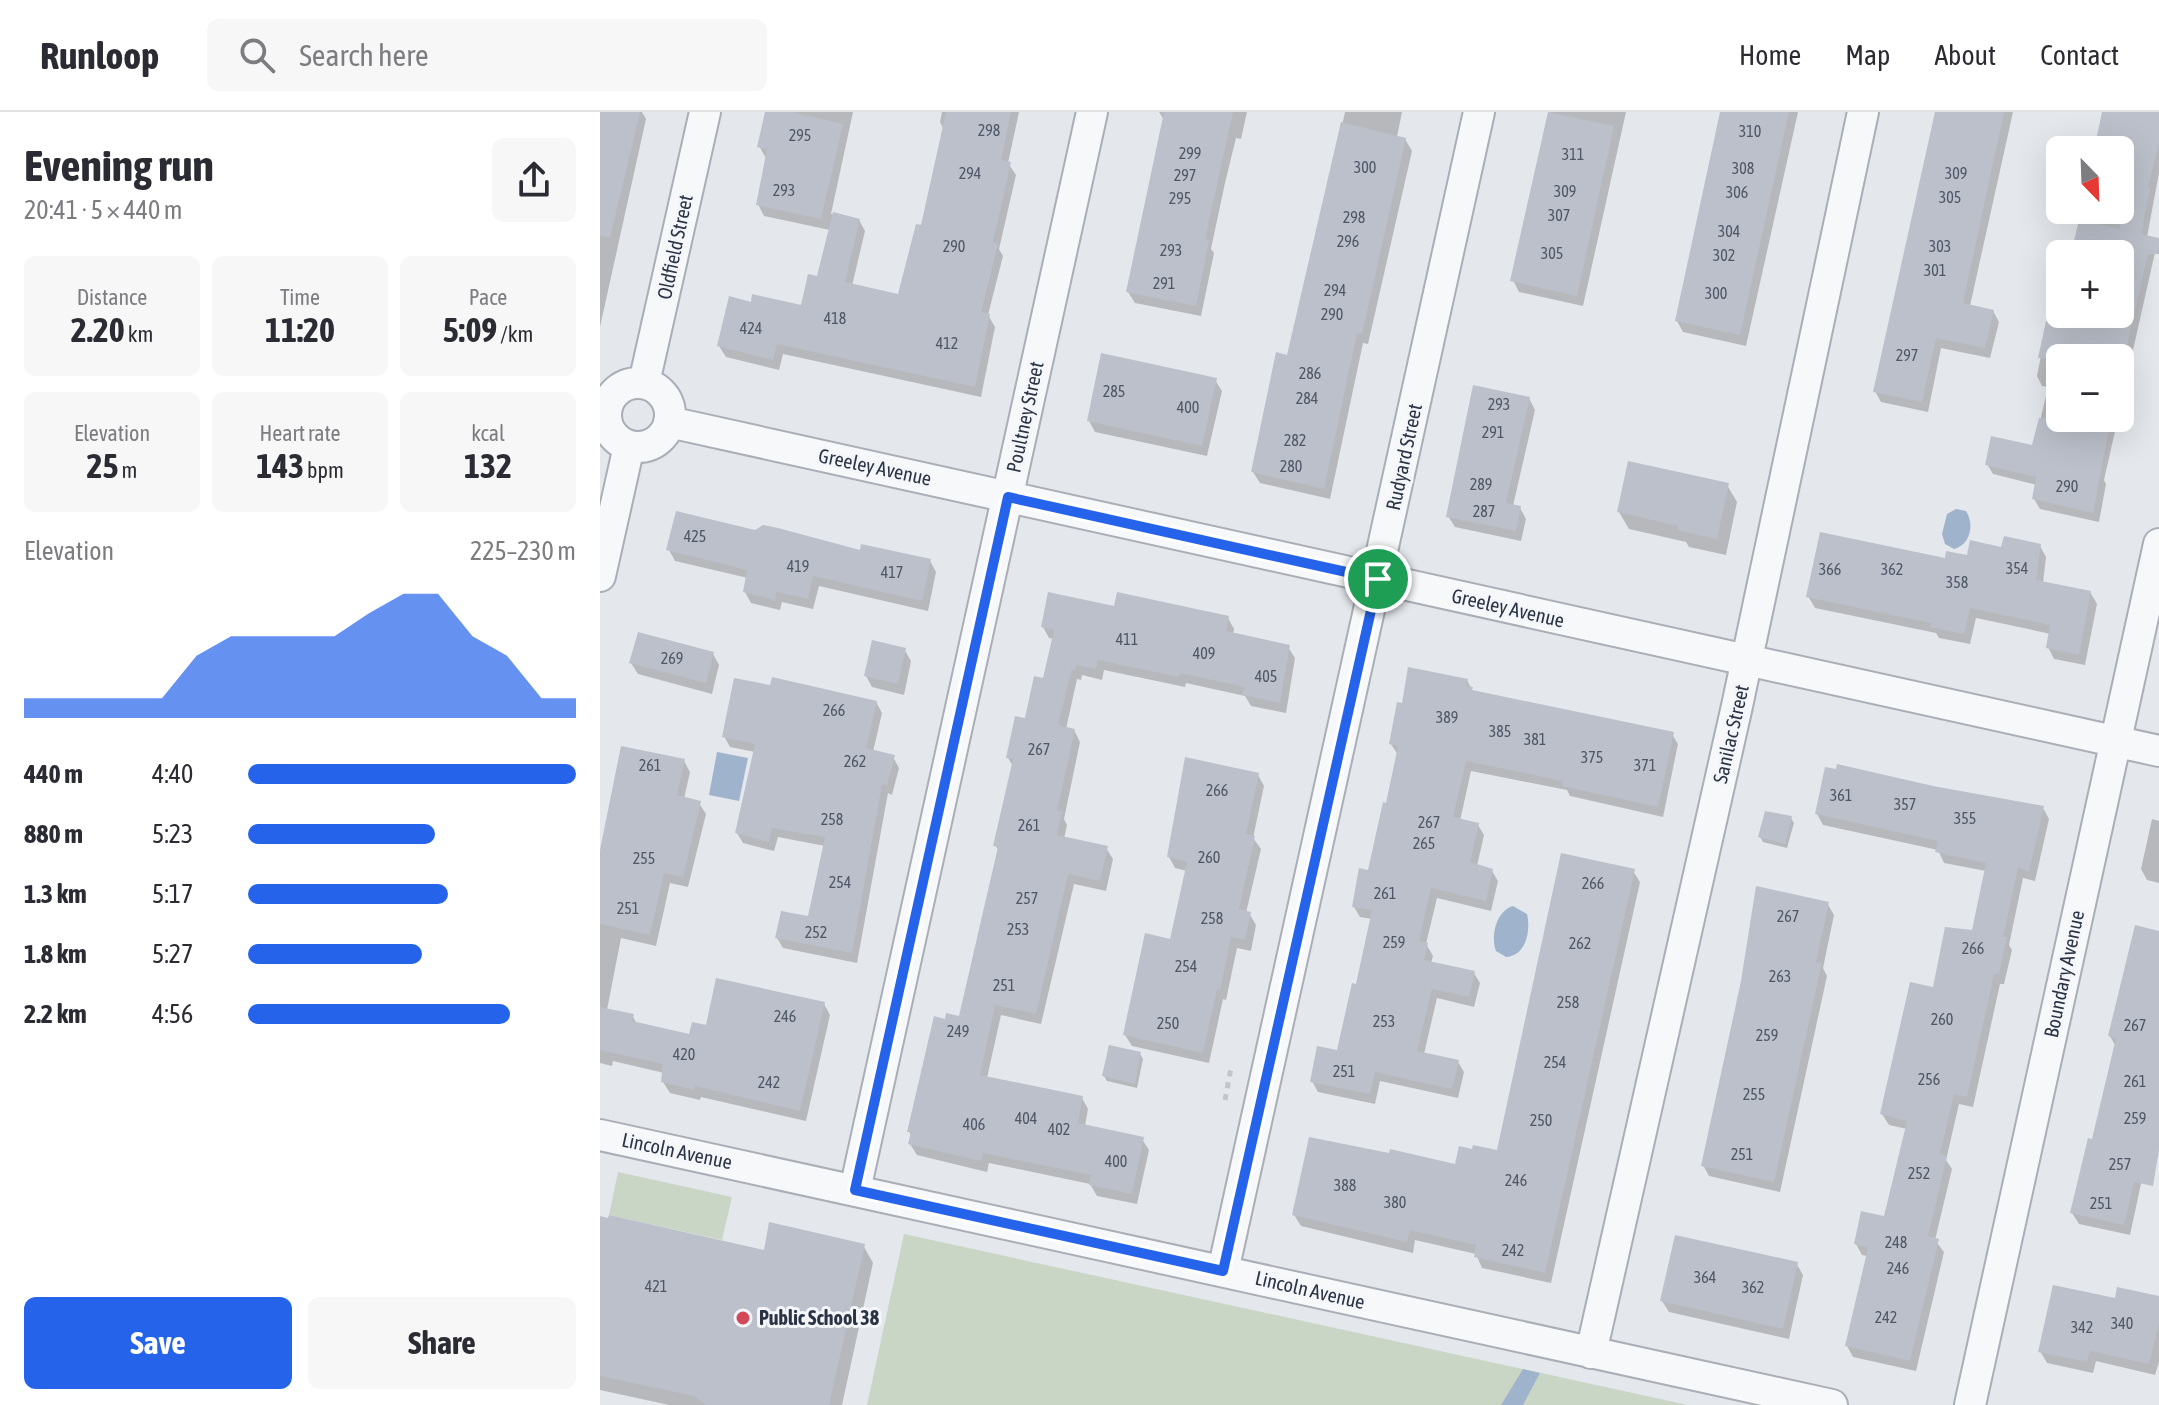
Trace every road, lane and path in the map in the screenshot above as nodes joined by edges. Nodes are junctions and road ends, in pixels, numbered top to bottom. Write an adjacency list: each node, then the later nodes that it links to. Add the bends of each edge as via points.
1 (705, 112): 5 (street, Oldfield Street)
2 (1092, 112): 9 (street, Poultney Street)
3 (1479, 112): 12 (street, Rudyard Street)
4 (1863, 112): 13 (street, Sanilac Street)
5 (644, 383): 6 (street, via 623,386); 7 (street, via 662,393)
6 (605, 402): 8 (street, via 611,433)
7 (669, 422): 8 (street, via 658,440); 9 (street, Greeley Avenue)
8 (629, 446): 11 (street)
9 (1008, 497): 12 (street, Greeley Avenue); 17 (street, Poultney Street)
10 (2159, 544): 14 (street, Boundary Avenue)
11 (600, 576)
12 (1378, 579): 13 (street, Greeley Avenue); 18 (street, Rudyard Street)
13 (1747, 661): 14 (street, Greeley Avenue); 19 (street, Sanilac Street)
14 (2115, 741): 15 (street, Greeley Avenue); 21 (street, Boundary Avenue)
15 (2159, 751)
16 (600, 1135): 17 (street, Lincoln Avenue)
17 (855, 1190): 18 (street, Lincoln Avenue)
18 (1223, 1271): 19 (street, Lincoln Avenue)
19 (1591, 1353): 20 (street, Lincoln Avenue)
20 (1832, 1405)
21 (1970, 1405)

